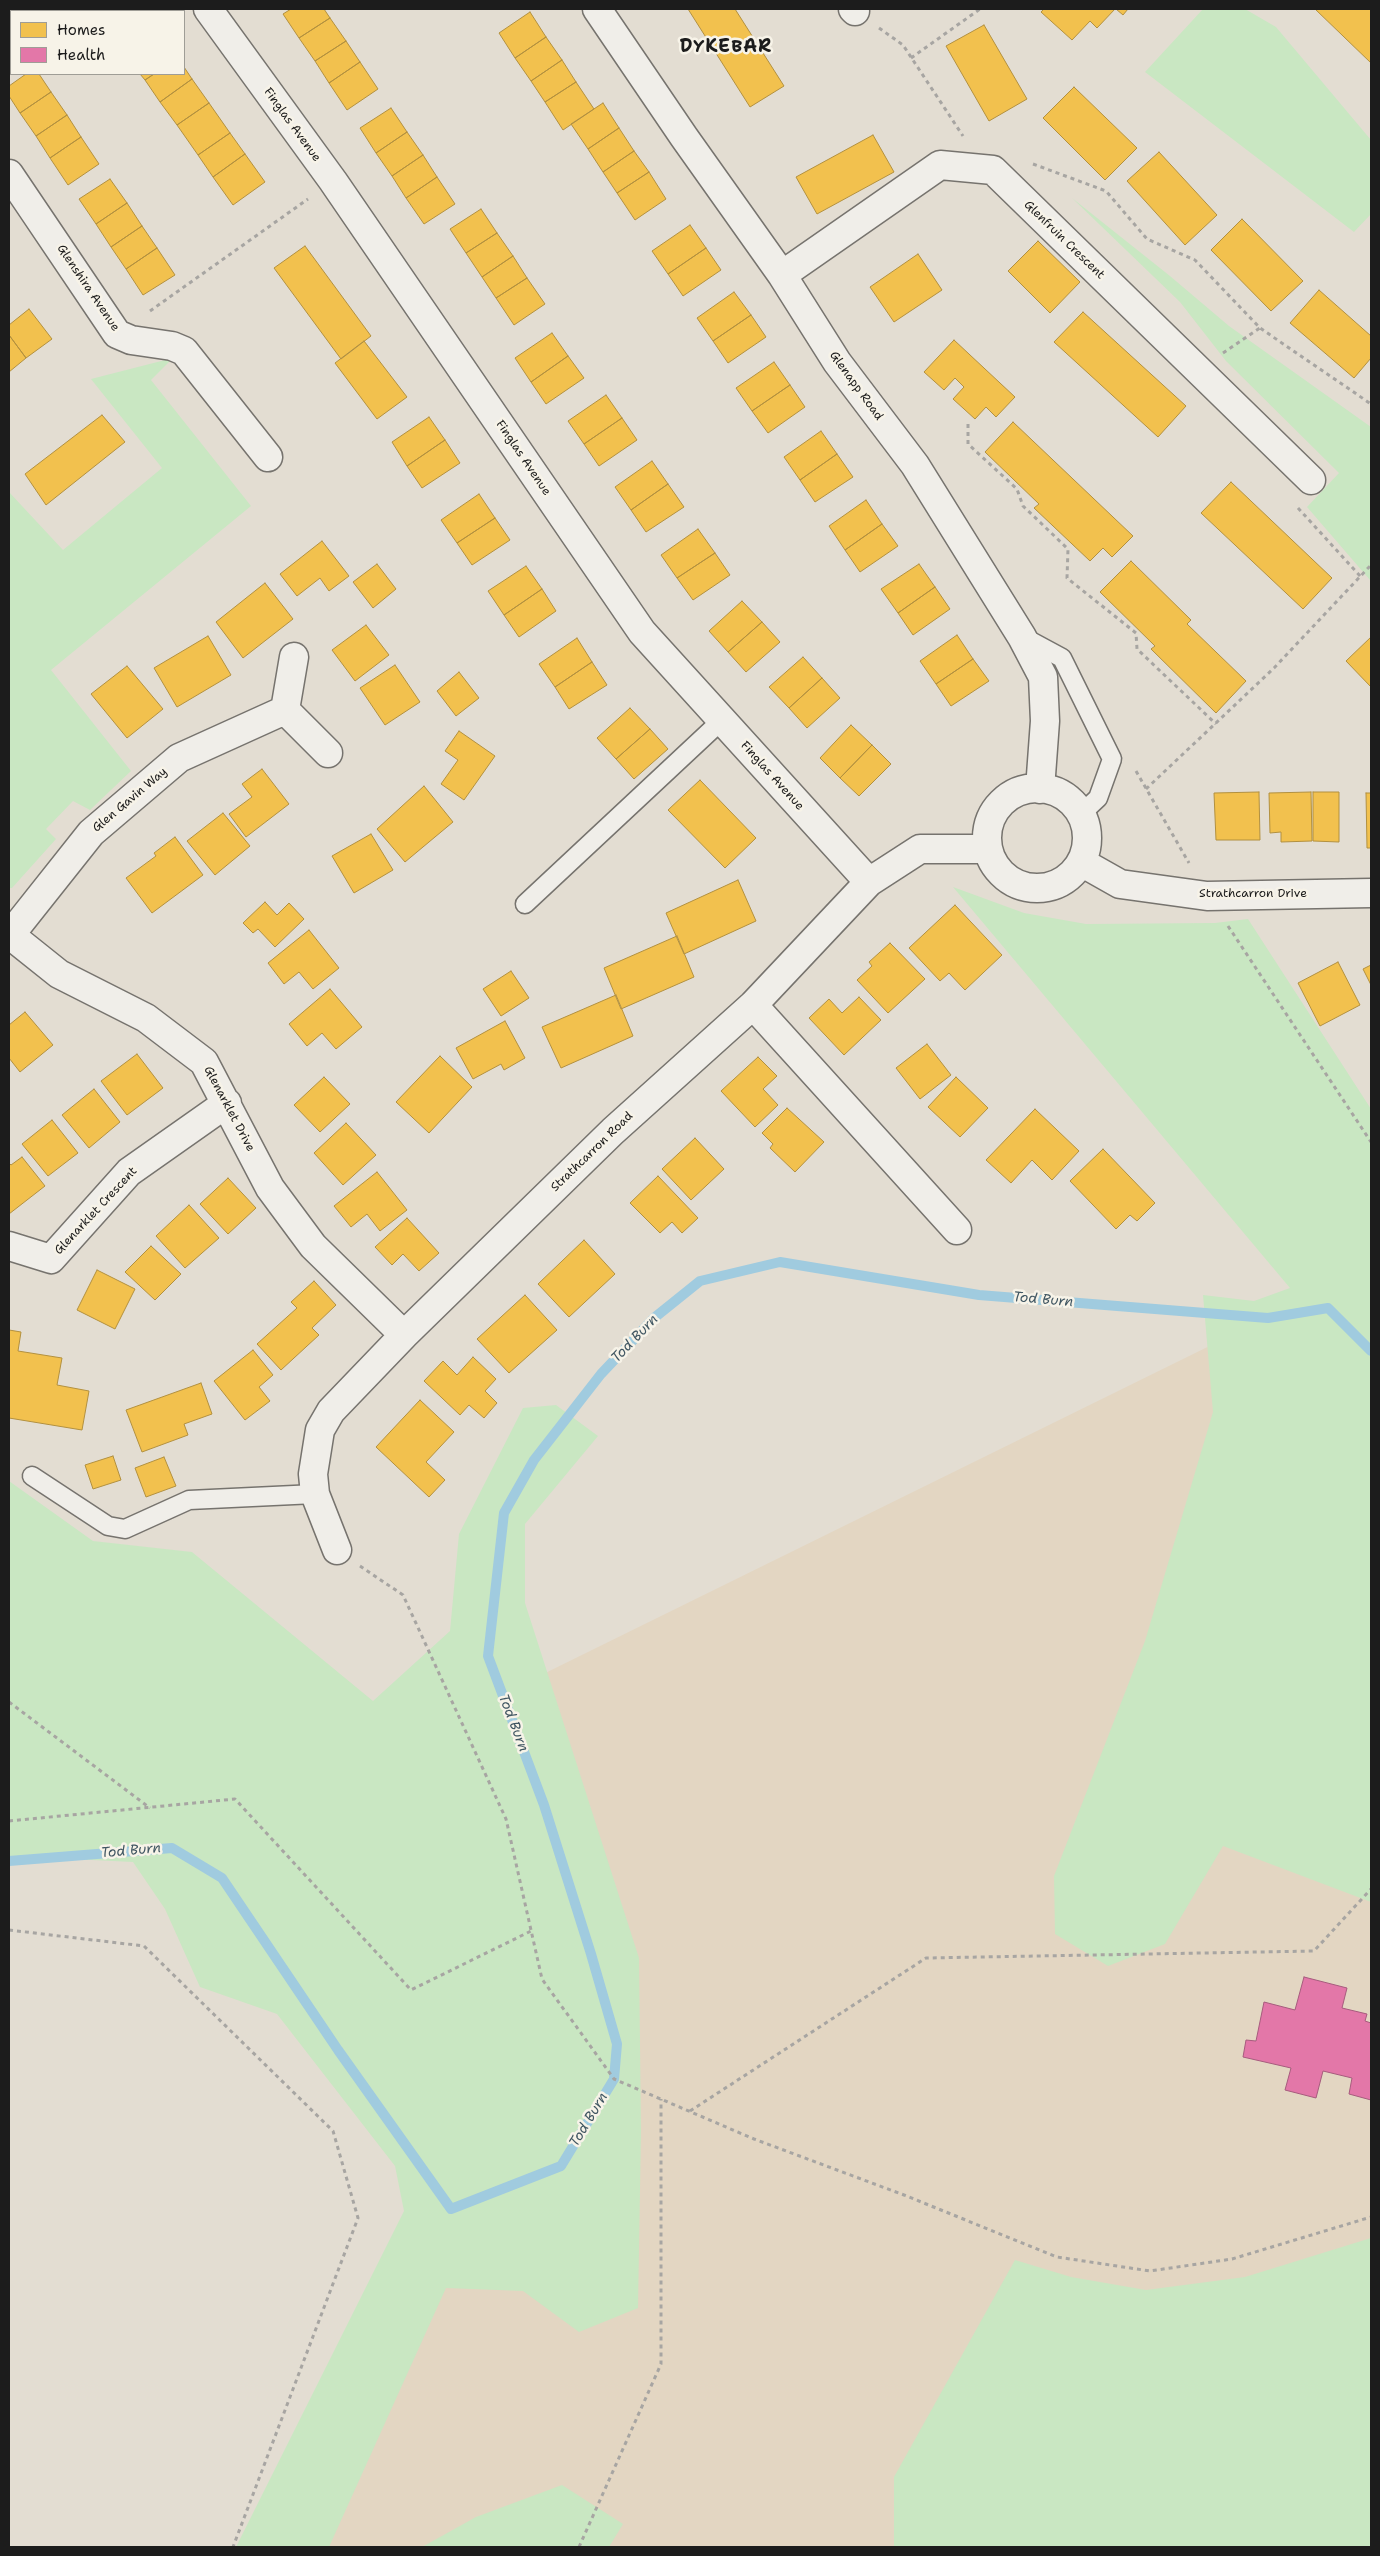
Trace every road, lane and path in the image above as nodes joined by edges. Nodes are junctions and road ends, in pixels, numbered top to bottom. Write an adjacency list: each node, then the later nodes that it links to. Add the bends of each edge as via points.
1 (208, 9): 9 (street, Finglas Avenue)
2 (597, 9): 10 (street, Glenapp Road)
3 (980, 9): 5 (path)
4 (854, 10): 5 (path, via 903,45)
5 (912, 58): 6 (path)
6 (966, 140)
7 (1031, 163): 11 (path, via 1106,191 1147,239 1195,260)
8 (9, 174): 12 (street, Glenshira Avenue)
9 (332, 181): 12 (path); 23 (street, Finglas Avenue, via 642,632)
10 (782, 275): 13 (street, Glenfruin Crescent, via 940,165 993,170); 20 (street, Glenapp Road, via 837,362 915,465)
11 (1260, 328): 13 (path, via 1224,352); 14 (path)
12 (117, 334): 16 (street, Glenshira Avenue, via 184,351)
13 (1201, 373): 17 (street, Glenfruin Crescent)
14 (1371, 404)
15 (968, 424): 24 (path, via 968,444 1017,489 1023,506 1068,549 1067,578 1136,633 1137,649)
16 (268, 457)
17 (1312, 480): 19 (path, via 1298,509)
18 (1371, 566): 19 (path)
19 (1361, 577): 24 (path)
20 (1022, 637): 26 (street, Glenapp Road, via 1043,677 1045,721); 28 (lane, via 1062,658 1112,759 1098,798)
21 (294, 657): 22 (street)
22 (285, 710): 25 (street); 35 (street, Glen Gavin Way, via 179,758 91,833)
23 (722, 720): 31 (street, Finglas Avenue); 34 (lane)
24 (1216, 724): 27 (path)
25 (328, 753)
26 (1040, 788): 28 (street, via 1062,795); 29 (street, via 1006,798 994,811 987,832)
27 (1146, 788)
28 (1080, 814): 30 (street, via 1086,831 1086,848)
29 (987, 849): 30 (street, via 998,870 1022,886 1042,888 1053,885 1070,875); 31 (street, Strathcarron Road, via 920,849)
30 (1080, 862): 33 (street, Strathcarron Drive, via 1120,884)
31 (869, 882): 36 (street, Strathcarron Road)
32 (1371, 893): 33 (street, Strathcarron Drive)
33 (1208, 896): 38 (path)
34 (524, 904)
35 (9, 934): 37 (street, Glenarklet Drive, via 59,974 146,1018 204,1062)
36 (753, 1005): 39 (street); 41 (street, Strathcarron Road, via 613,1131)
37 (227, 1103): 40 (street, Glenarklet Crescent, via 130,1172 51,1259); 41 (street, Glenarklet Drive, via 270,1188 313,1246)
38 (1371, 1142)
39 (957, 1230)
40 (9, 1246)
41 (404, 1335): 43 (street, Strathcarron Road, via 331,1411 320,1430 313,1474)
42 (32, 1476): 43 (lane, via 108,1526 124,1529 189,1500)
43 (315, 1494): 44 (street, Strathcarron Road)
44 (337, 1550): 50 (path, via 403,1595 506,1819)
45 (9, 1702): 46 (path)
46 (150, 1808): 47 (path); 50 (path, via 235,1800 411,1990)
47 (9, 1821)
48 (1371, 1890): 52 (path, via 1314,1951 926,1958)
49 (9, 1930): 54 (path, via 144,1946 333,2131 358,2218)
50 (531, 1931): 51 (path, via 542,1979 614,2079)
51 (661, 2099): 52 (path); 55 (path, via 661,2364)
52 (690, 2111): 53 (path, via 754,2139 1057,2256 1150,2271 1232,2259)
53 (1371, 2217)
54 (233, 2547)
55 (579, 2547)

